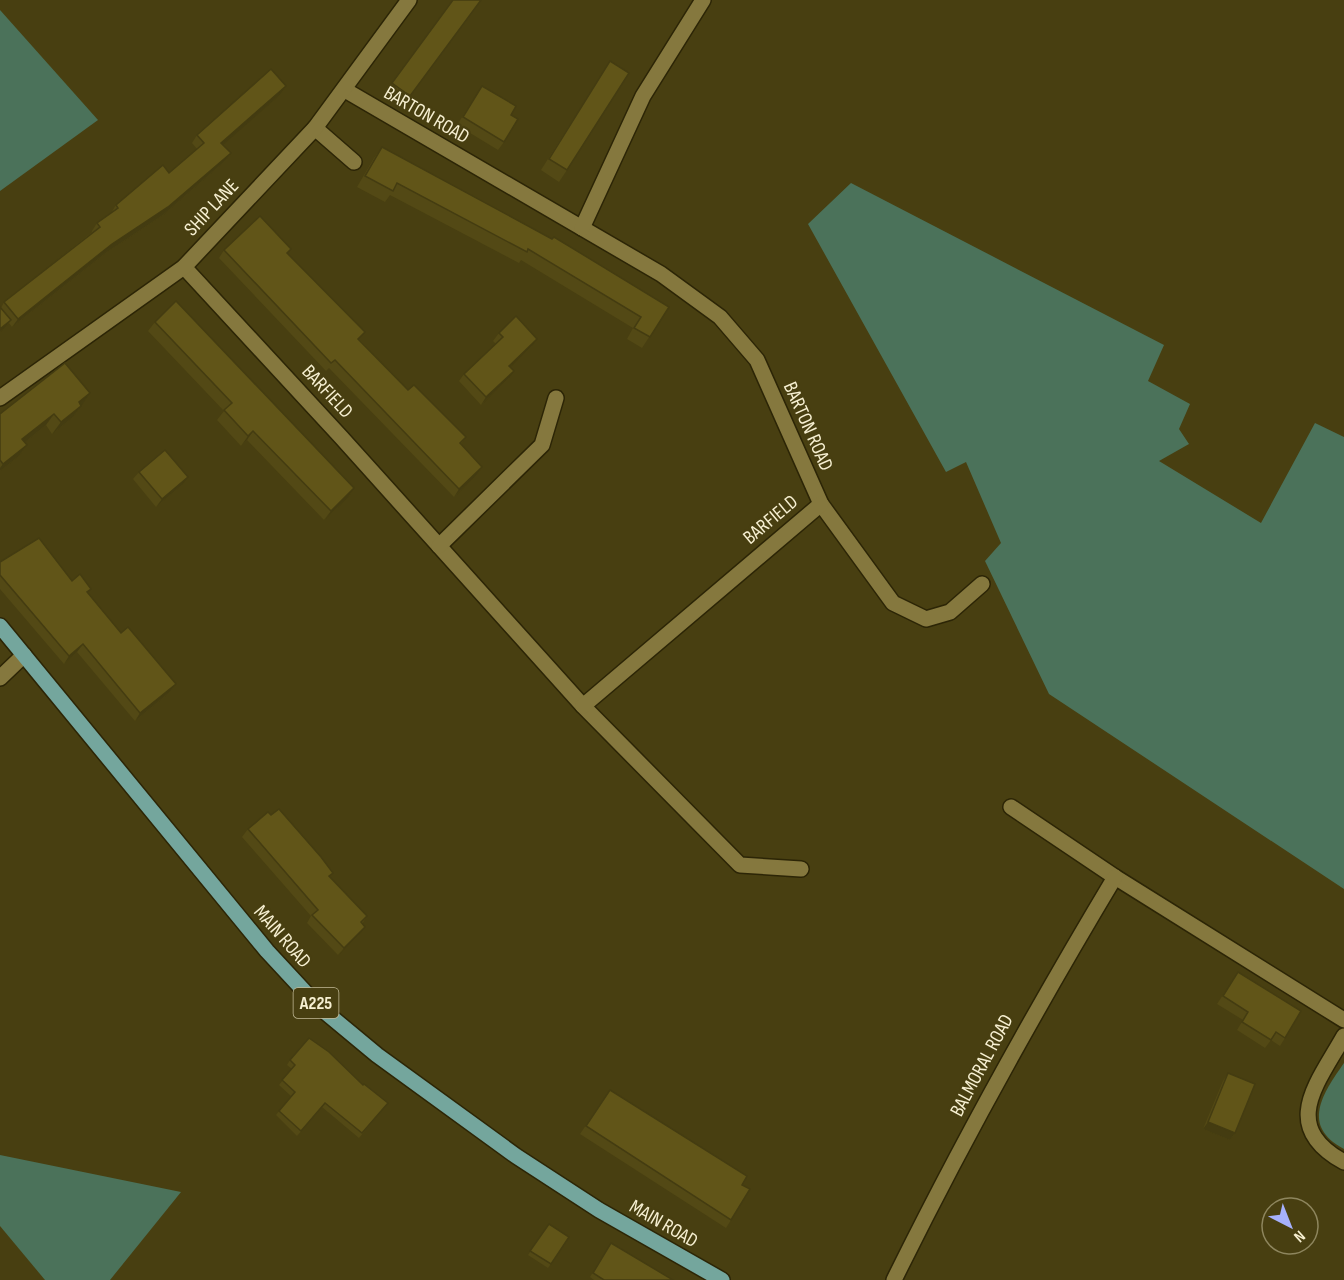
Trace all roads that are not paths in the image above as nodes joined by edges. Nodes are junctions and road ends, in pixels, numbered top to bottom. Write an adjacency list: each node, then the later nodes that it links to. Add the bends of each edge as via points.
1 (409, 0): 3 (street, SHIP LANE)
2 (703, 0): 6 (street, via 644,96)
3 (345, 90): 4 (street, SHIP LANE); 6 (street, BARTON ROAD)
4 (315, 128): 5 (street); 7 (street, SHIP LANE)
5 (354, 162)
6 (582, 228): 10 (street, BARTON ROAD, via 661,274 720,317 757,360)
7 (184, 267): 8 (street, SHIP LANE); 11 (street, BARFIELD)
8 (0, 398)
9 (556, 398): 11 (street, via 542,445)
10 (821, 504): 12 (street, BARTON ROAD, via 893,603 926,619 950,612); 16 (street, BARFIELD)
11 (439, 546): 16 (street, BARFIELD)
12 (982, 584)
13 (0, 626): 14 (main road, MAIN ROAD / A225)
14 (24, 655): 15 (street); 23 (main road, MAIN ROAD / A225, via 267,951 318,1006 385,1061 516,1156)
15 (0, 678)
16 (583, 706): 18 (street, BARFIELD, via 740,865)
17 (1011, 807): 19 (street)
18 (801, 869)
19 (1115, 877): 20 (street); 24 (street, BALMORAL ROAD, via 1029,1020)
20 (1344, 1020)
21 (1344, 1036): 22 (street, via 1307,1110 1308,1129 1317,1143)
22 (1344, 1162)
23 (722, 1280)
24 (894, 1280)

